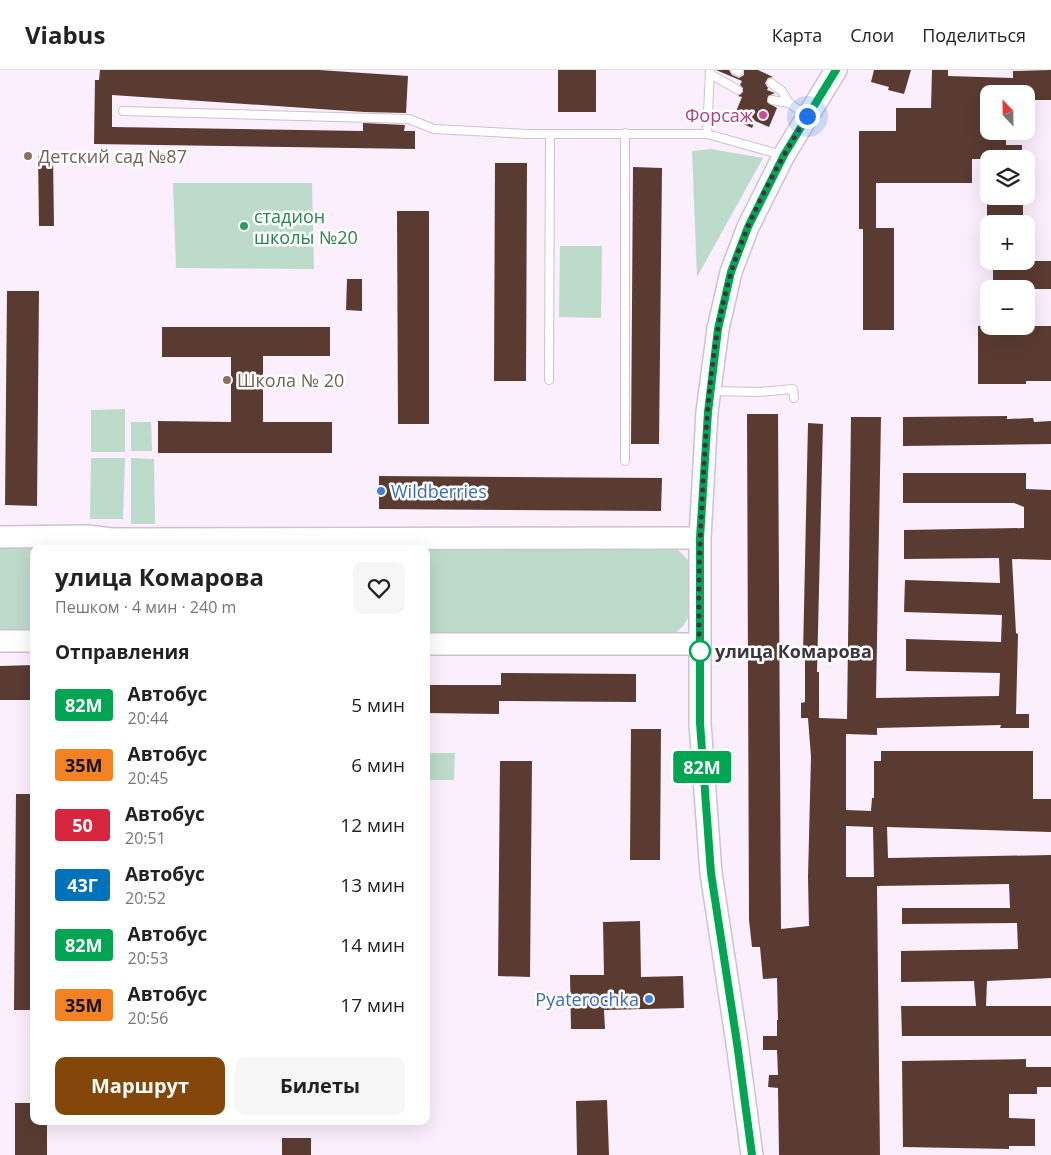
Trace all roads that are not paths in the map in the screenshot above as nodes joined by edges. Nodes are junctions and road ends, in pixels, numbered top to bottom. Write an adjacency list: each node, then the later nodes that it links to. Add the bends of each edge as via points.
1 (836, 70): 8 (street)
2 (710, 72): 4 (lane); 11 (lane)
3 (770, 83): 6 (lane, via 782,91)
4 (738, 90)
5 (772, 100): 6 (lane)
6 (790, 103): 8 (lane)
7 (123, 112): 9 (lane, via 408,119 434,129)
8 (807, 116): 12 (street)
9 (550, 134): 10 (lane); 13 (lane)
10 (625, 134): 11 (lane); 16 (lane)
11 (707, 134): 12 (lane)
12 (784, 155): 14 (street, via 758,204 731,272 718,329)
13 (549, 380)
14 (710, 391): 15 (lane, via 793,389); 18 (street)
15 (794, 398)
16 (624, 461)
17 (0, 536): 18 (street, via 111,539)
18 (700, 538): 22 (street)
19 (0, 640): 20 (street)
20 (30, 641)
21 (430, 644): 22 (street)
22 (699, 644): 23 (street, via 700,723 711,873)
23 (752, 1155)

